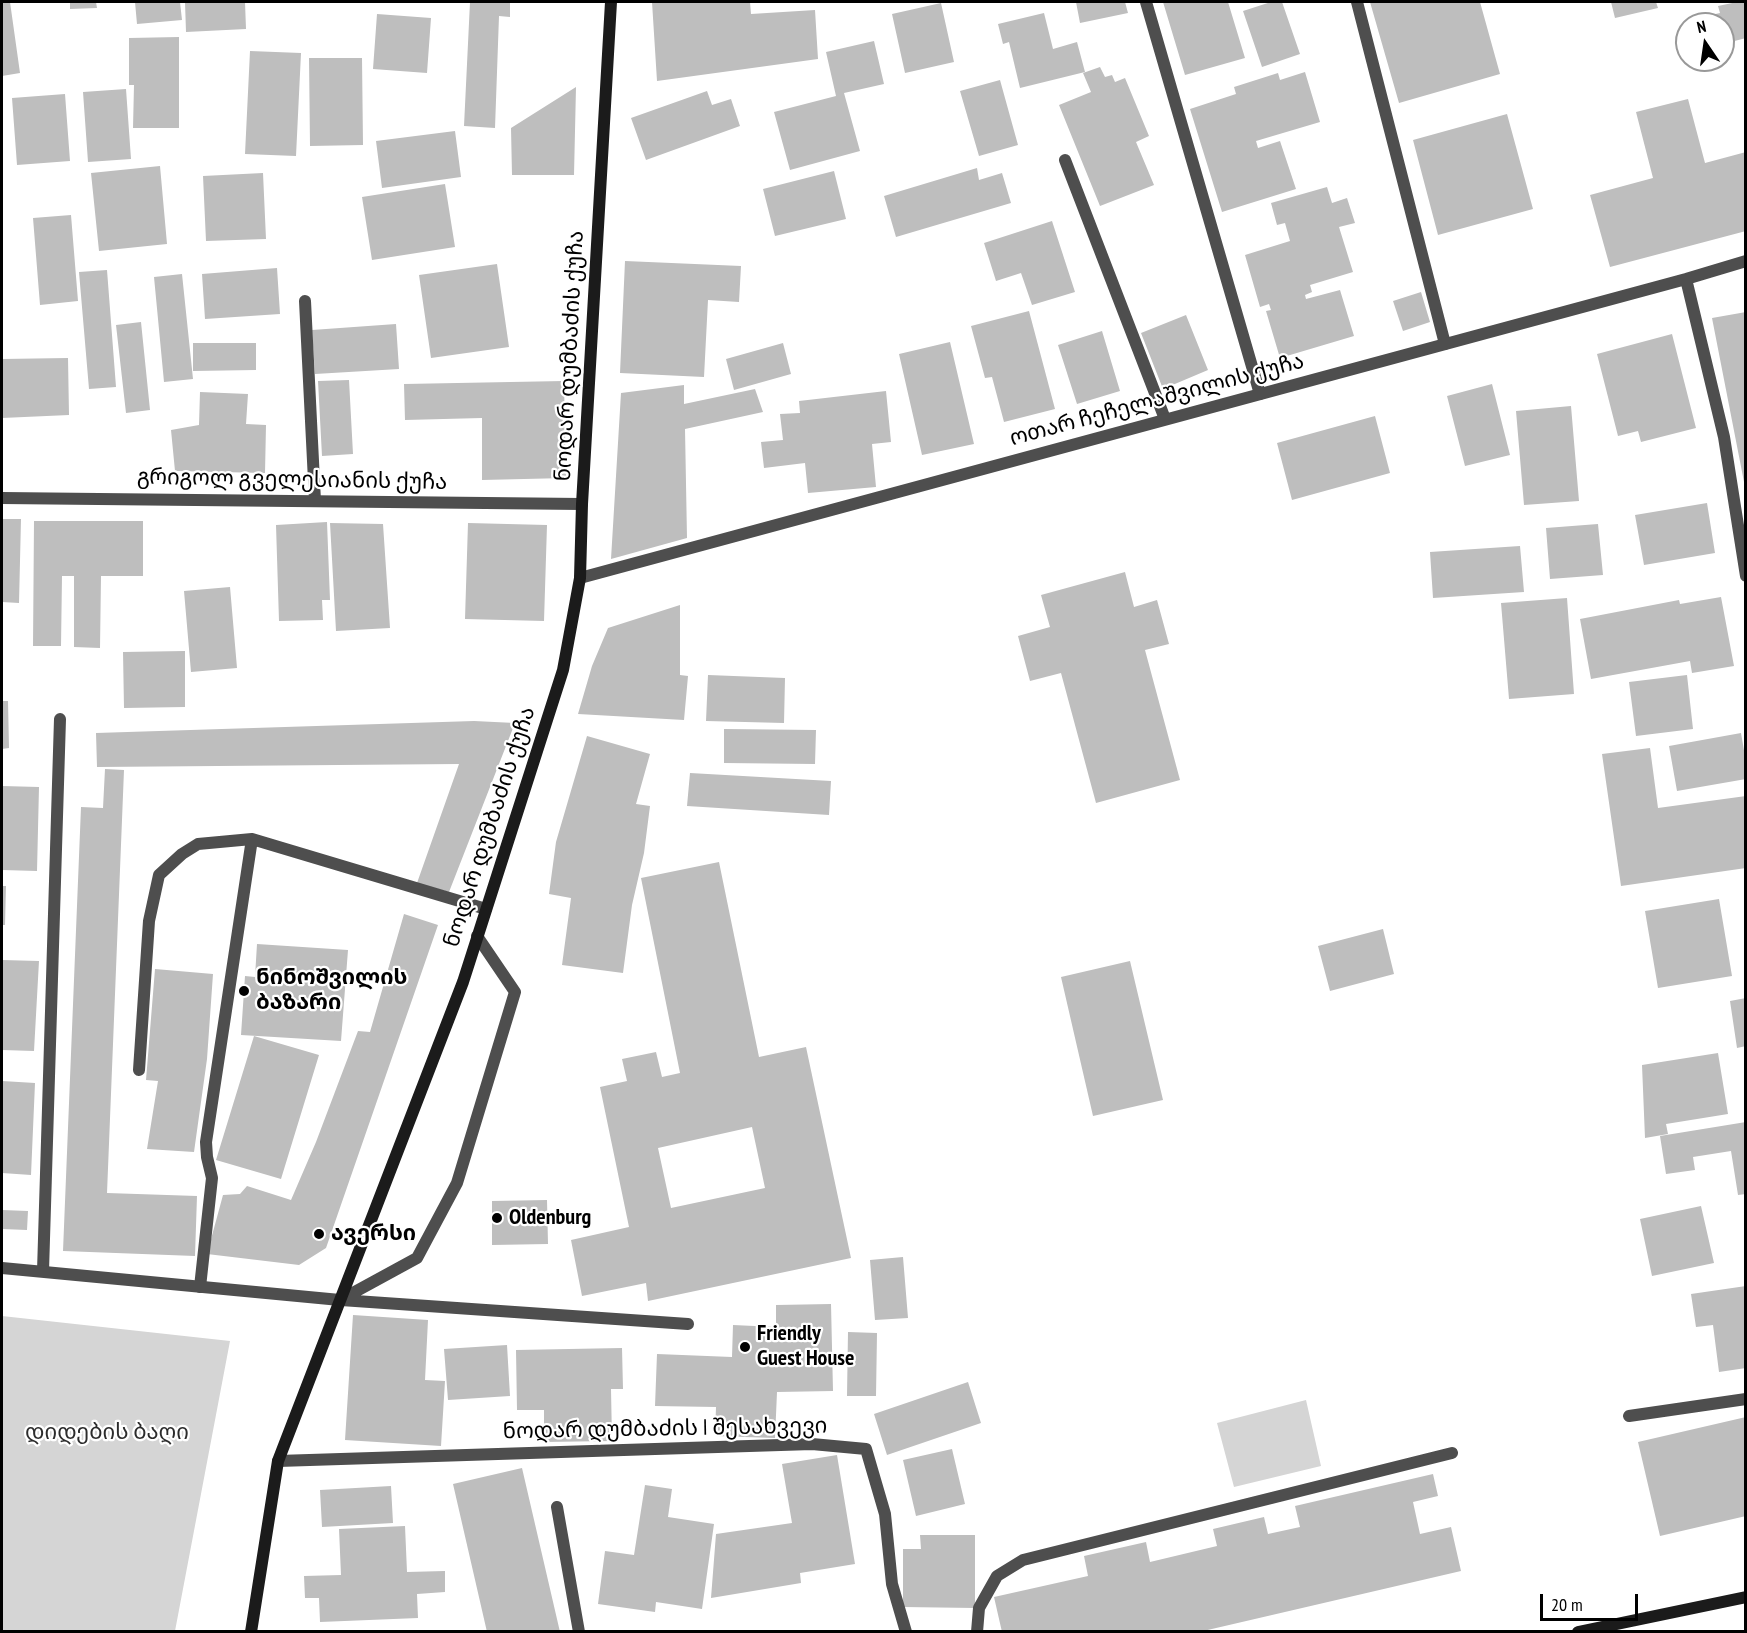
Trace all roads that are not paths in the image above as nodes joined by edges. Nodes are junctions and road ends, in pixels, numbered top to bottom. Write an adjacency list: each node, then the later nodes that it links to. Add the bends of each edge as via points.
1 (611, 2): 13 (main road, ნოდარ დუმბაძის ქუჩა)
2 (1146, 2): 9 (street)
3 (1358, 2): 8 (street)
4 (1065, 160): 10 (street)
5 (1746, 261): 6 (street, ოთარ ჩეჩელაშვილის ქუჩა)
6 (1686, 279): 8 (street, ოთარ ჩეჩელაშვილის ქუჩა); 14 (street, via 1724,437)
7 (305, 301): 12 (street)
8 (1445, 344): 9 (street, ოთარ ჩეჩელაშვილის ქუჩა)
9 (1260, 394): 10 (street, ოთარ ჩეჩელაშვილის ქუჩა)
10 (1165, 419): 15 (street, ოთარ ჩეჩელაშვილის ქუჩა)
11 (2, 498): 12 (street, გრიგოლ გველესიანის ქუჩა)
12 (315, 501): 13 (street, გრიგოლ გველესიანის ქუჩა)
13 (582, 504): 15 (main road, ნოდარ დუმბაძის ქუჩა)
14 (1746, 576)
15 (580, 578): 18 (main road, ნოდარ დუმბაძის ქუჩა, via 563,670)
16 (60, 719): 22 (street)
17 (252, 839): 18 (street); 20 (street, via 198,844 159,875 149,921); 23 (street, via 206,1142 212,1178)
18 (486, 909): 19 (main road, ნოდარ დუმბაძის ქუჩა)
19 (477, 936): 24 (main road, ნოდარ დუმბაძის ქუჩა, via 463,982); 24 (street, via 515,992 457,1183 417,1258)
20 (139, 1070)
21 (2, 1268): 22 (street)
22 (43, 1271): 23 (street)
23 (200, 1287): 24 (street)
24 (340, 1300): 25 (street); 29 (main road, ნოდარ დუმბაძის ქუჩა)
25 (688, 1324)
26 (1746, 1399): 27 (street)
27 (1629, 1416)
28 (1452, 1453): 35 (street, via 1023,1560 997,1576 979,1608)
29 (278, 1461): 32 (main road, ნოდარ დუმბაძის ქუჩა); 34 (street, ნოდარ დუმბაძის I შესახვევი, via 812,1444 866,1449 885,1514 892,1584)
30 (557, 1507): 33 (street)
31 (1746, 1598): 36 (main road)
32 (251, 1632)
33 (579, 1632)
34 (906, 1632)
35 (977, 1632)
36 (1578, 1632)

